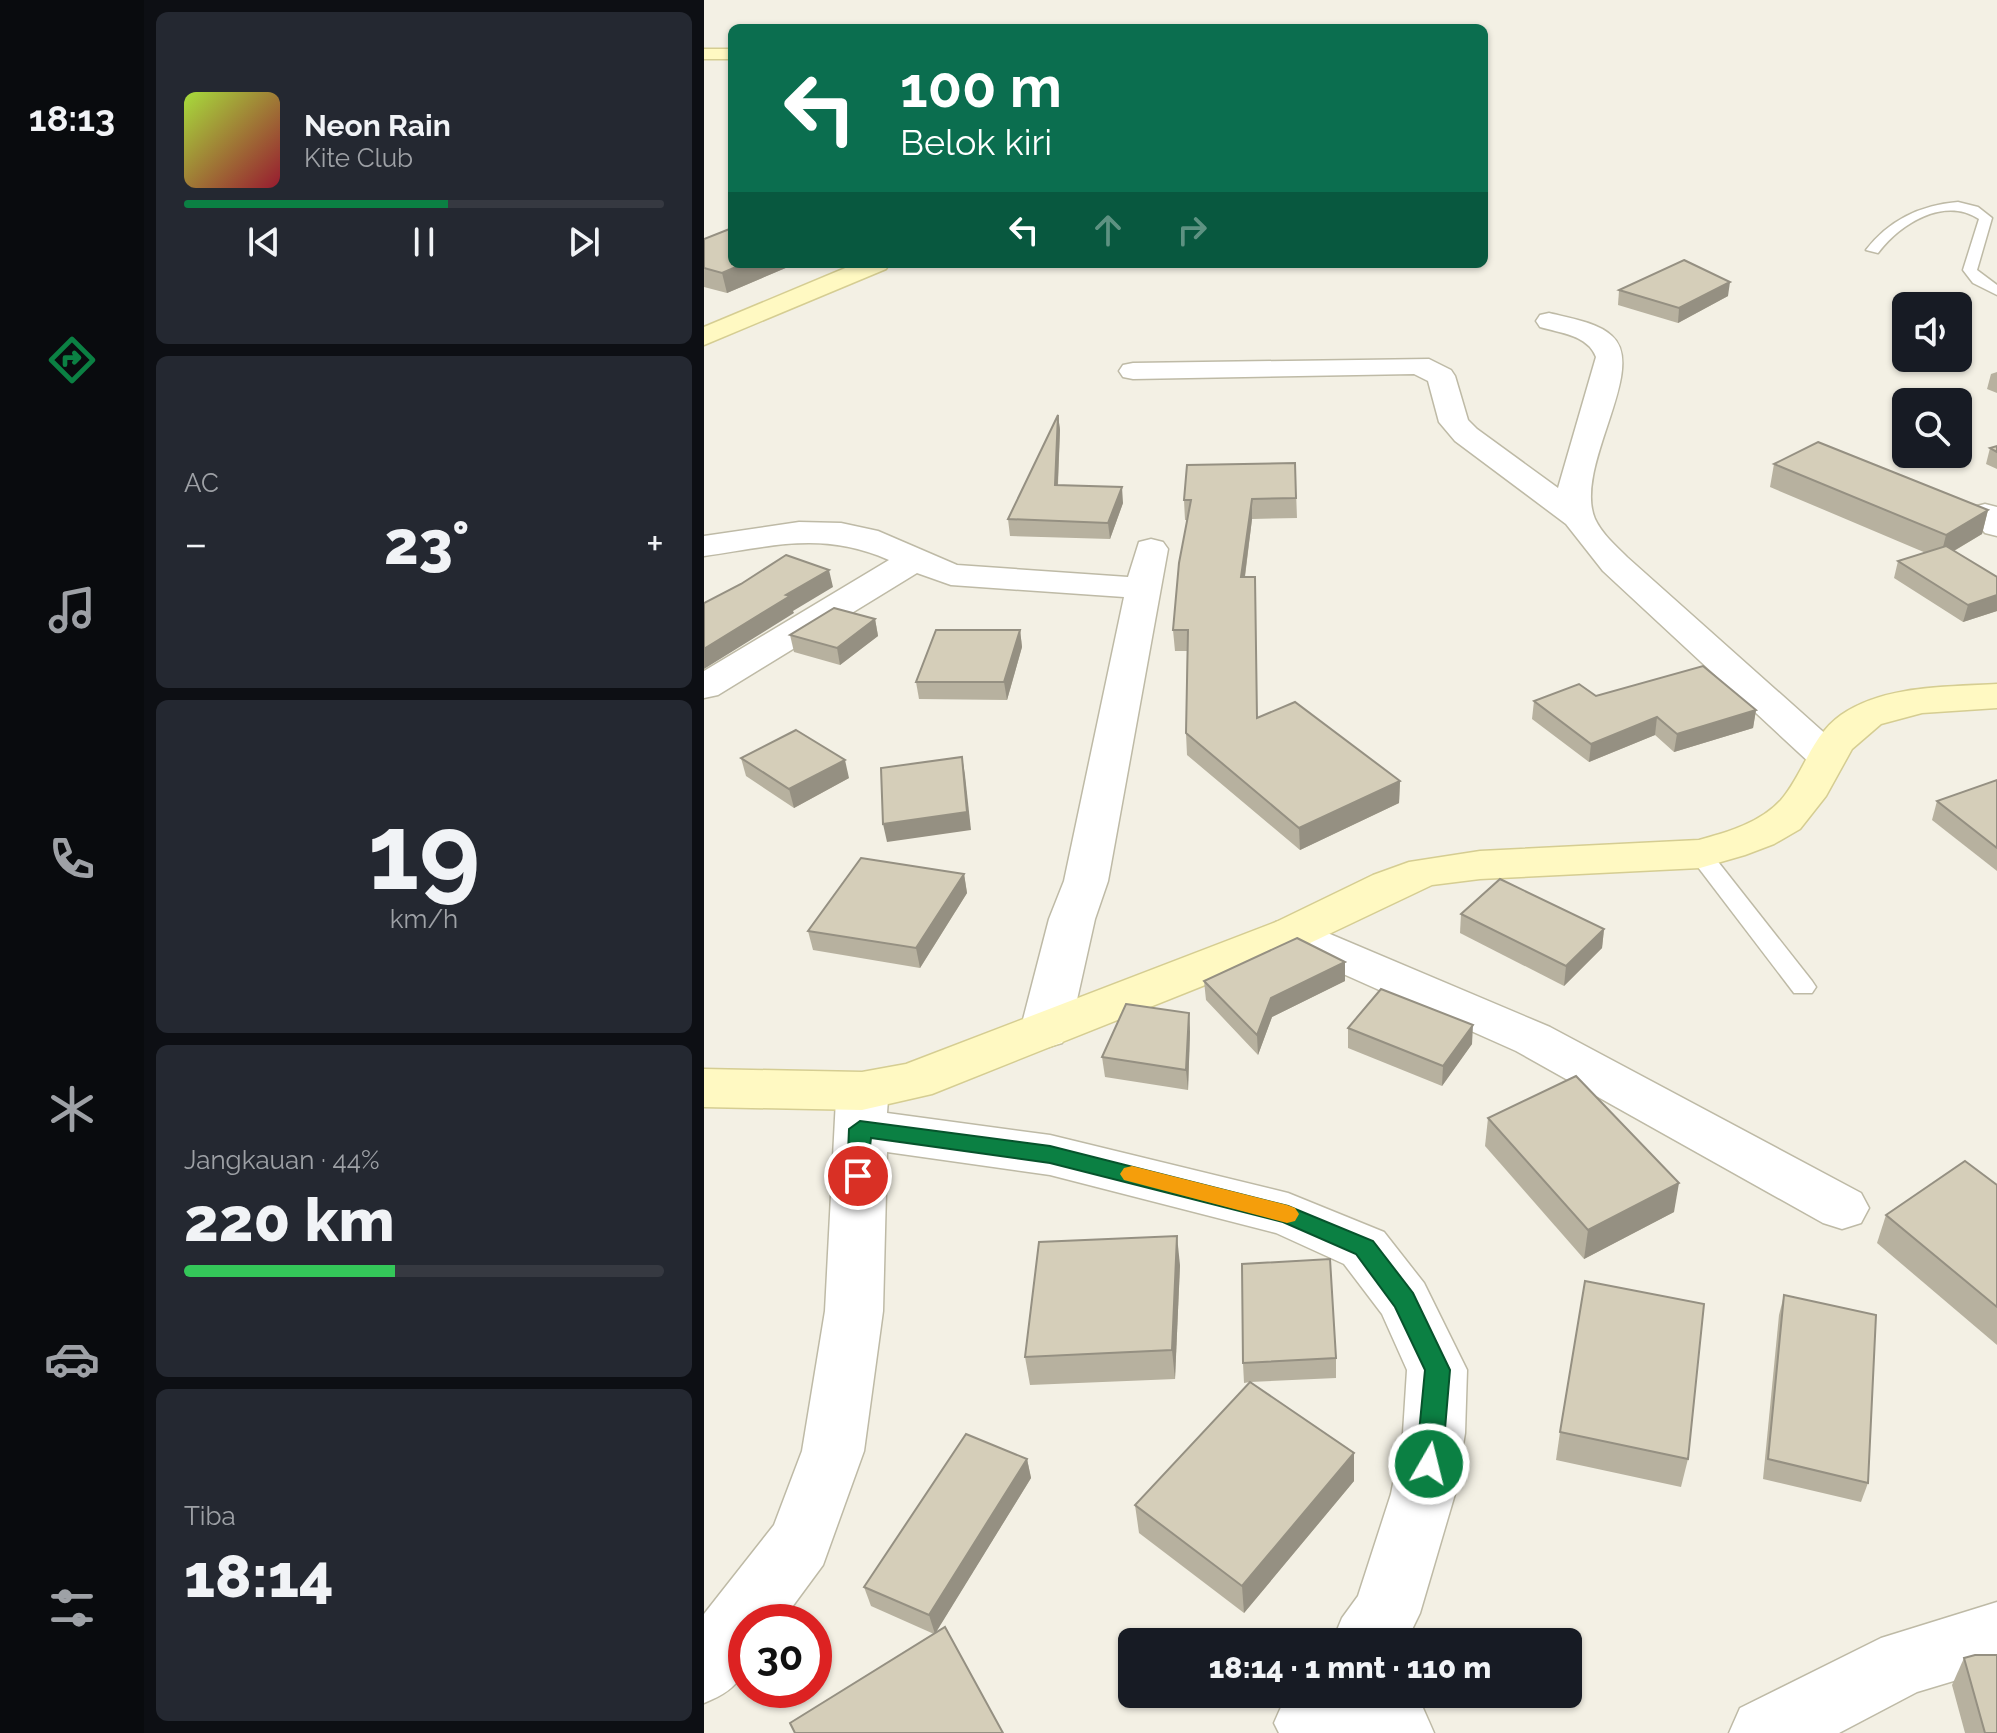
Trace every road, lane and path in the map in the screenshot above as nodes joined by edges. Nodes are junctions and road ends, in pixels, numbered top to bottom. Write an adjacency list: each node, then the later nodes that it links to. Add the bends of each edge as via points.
1 (704, 54): 2 (street)
2 (728, 54)
3 (1873, 250): 5 (lane, via 1882,236 1922,214 1972,208 1986,218 1970,270)
4 (868, 268): 7 (street)
5 (1997, 291)
6 (1549, 321): 9 (street, via 1589,335 1605,344 1610,354 1606,384 1575,476 1572,498)
7 (704, 337)
8 (1133, 371): 9 (street, via 1419,365 1441,376 1454,422 1466,435)
9 (1578, 518): 14 (street, via 1621,569)
10 (704, 546): 11 (street, via 799,532 841,533 866,538)
11 (912, 561): 12 (street); 18 (street, via 951,575 1146,568 1086,881)
12 (704, 687)
13 (1997, 696): 14 (street, via 1881,711 1853,725)
14 (1825, 755): 15 (street, via 1804,797 1779,825)
15 (1700, 854): 16 (street, via 1425,872); 17 (lane)
16 (1292, 933): 18 (street); 21 (street, via 1533,1039)
17 (1803, 987)
18 (1045, 1031): 20 (street, via 914,1081)
19 (704, 1088): 20 (street)
20 (861, 1110): 22 (street, via 1288,1215 1364,1248 1404,1300 1437,1370 1434,1433 1423,1494 1386,1613); 24 (street, via 854,1311 833,1451 800,1543)
21 (1842, 1208)
22 (1376, 1628)
23 (1997, 1635): 26 (street, via 1905,1662)
24 (704, 1669)
25 (1314, 1717): 27 (street)
26 (1804, 1724)
27 (1398, 1733)

